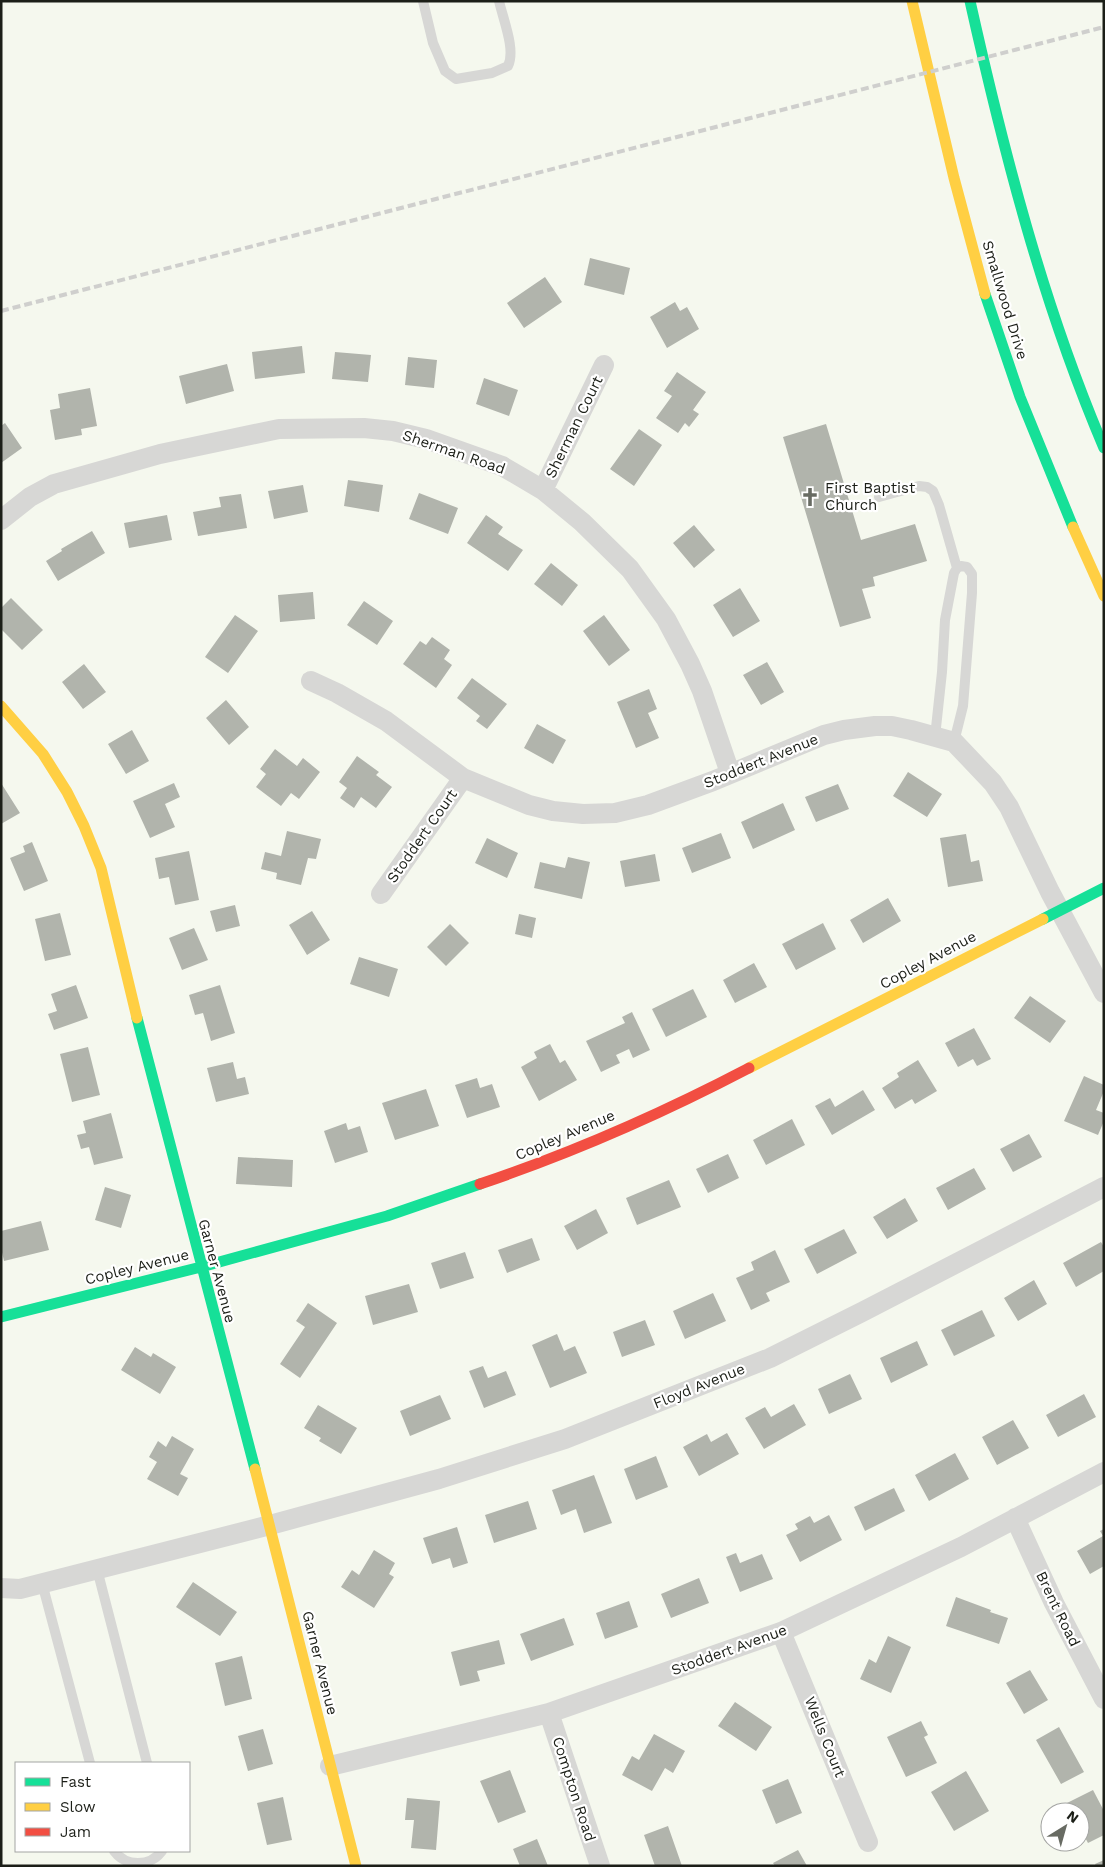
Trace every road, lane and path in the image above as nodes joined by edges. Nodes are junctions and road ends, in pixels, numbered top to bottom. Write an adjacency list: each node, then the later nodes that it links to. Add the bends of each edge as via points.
1 (423, 1): 2 (lane, via 433,43 445,71 456,79 492,73 508,66 511,50)
2 (499, 1)
3 (912, 1): 11 (street, Smallwood Drive, via 965,220 996,329 1065,513)
4 (971, 6): 6 (street, via 1026,224 1054,317)
5 (604, 365): 7 (street, Sherman Court)
6 (1104, 448)
7 (543, 490): 9 (street, Sherman Road, via 502,466 402,433 364,428 279,429 160,454 54,484 30,497); 15 (street, Sherman Road, via 608,547 650,595 690,664)
8 (879, 496): 10 (lane, via 919,486 933,491)
9 (1, 520)
10 (957, 568): 14 (lane, via 944,620); 14 (lane, via 961,566 970,570 972,593 963,706)
11 (1104, 596)
12 (311, 681): 16 (street, Stoddert Avenue, via 386,721)
13 (1, 706): 22 (street, Garner Avenue, via 43,754 67,792 101,868)
14 (944, 740): 15 (street, Stoddert Avenue, via 892,726 844,730 824,735); 19 (street, via 993,783 1009,807)
15 (730, 774): 16 (street, Stoddert Avenue, via 648,805 615,813 583,814 553,811 529,804)
16 (463, 778): 18 (street, Stoddert Court)
17 (1104, 888): 19 (street, Copley Avenue)
18 (381, 894)
19 (1059, 910): 20 (street); 22 (street, Copley Avenue, via 642,1120 514,1173 387,1216)
20 (1104, 993)
21 (1104, 1187): 26 (street, Floyd Avenue, via 770,1358 564,1439 439,1479)
22 (201, 1267): 23 (street, Copley Avenue); 26 (street, Garner Avenue)
23 (1, 1317)
24 (1104, 1472): 25 (street, Stoddert Avenue)
25 (1015, 1518): 30 (street, Stoddert Avenue); 31 (street, Brent Road, via 1054,1603)
26 (270, 1525): 27 (street, Floyd Avenue); 35 (street, Garner Avenue)
27 (97, 1569): 28 (street, Floyd Avenue); 34 (lane)
28 (42, 1583): 29 (street, Floyd Avenue, via 20,1589); 33 (lane)
29 (1, 1588)
30 (781, 1632): 32 (street, Stoddert Avenue); 36 (street, Wells Court)
31 (1104, 1699)
32 (549, 1713): 35 (street, Stoddert Avenue); 40 (street, Compton Road)
33 (90, 1762)
34 (147, 1762)
35 (330, 1766): 39 (street, Garner Avenue)
36 (868, 1842)
37 (115, 1852): 38 (lane, via 121,1859 136,1865 152,1861)
38 (161, 1852)
39 (356, 1866)
40 (600, 1866)

